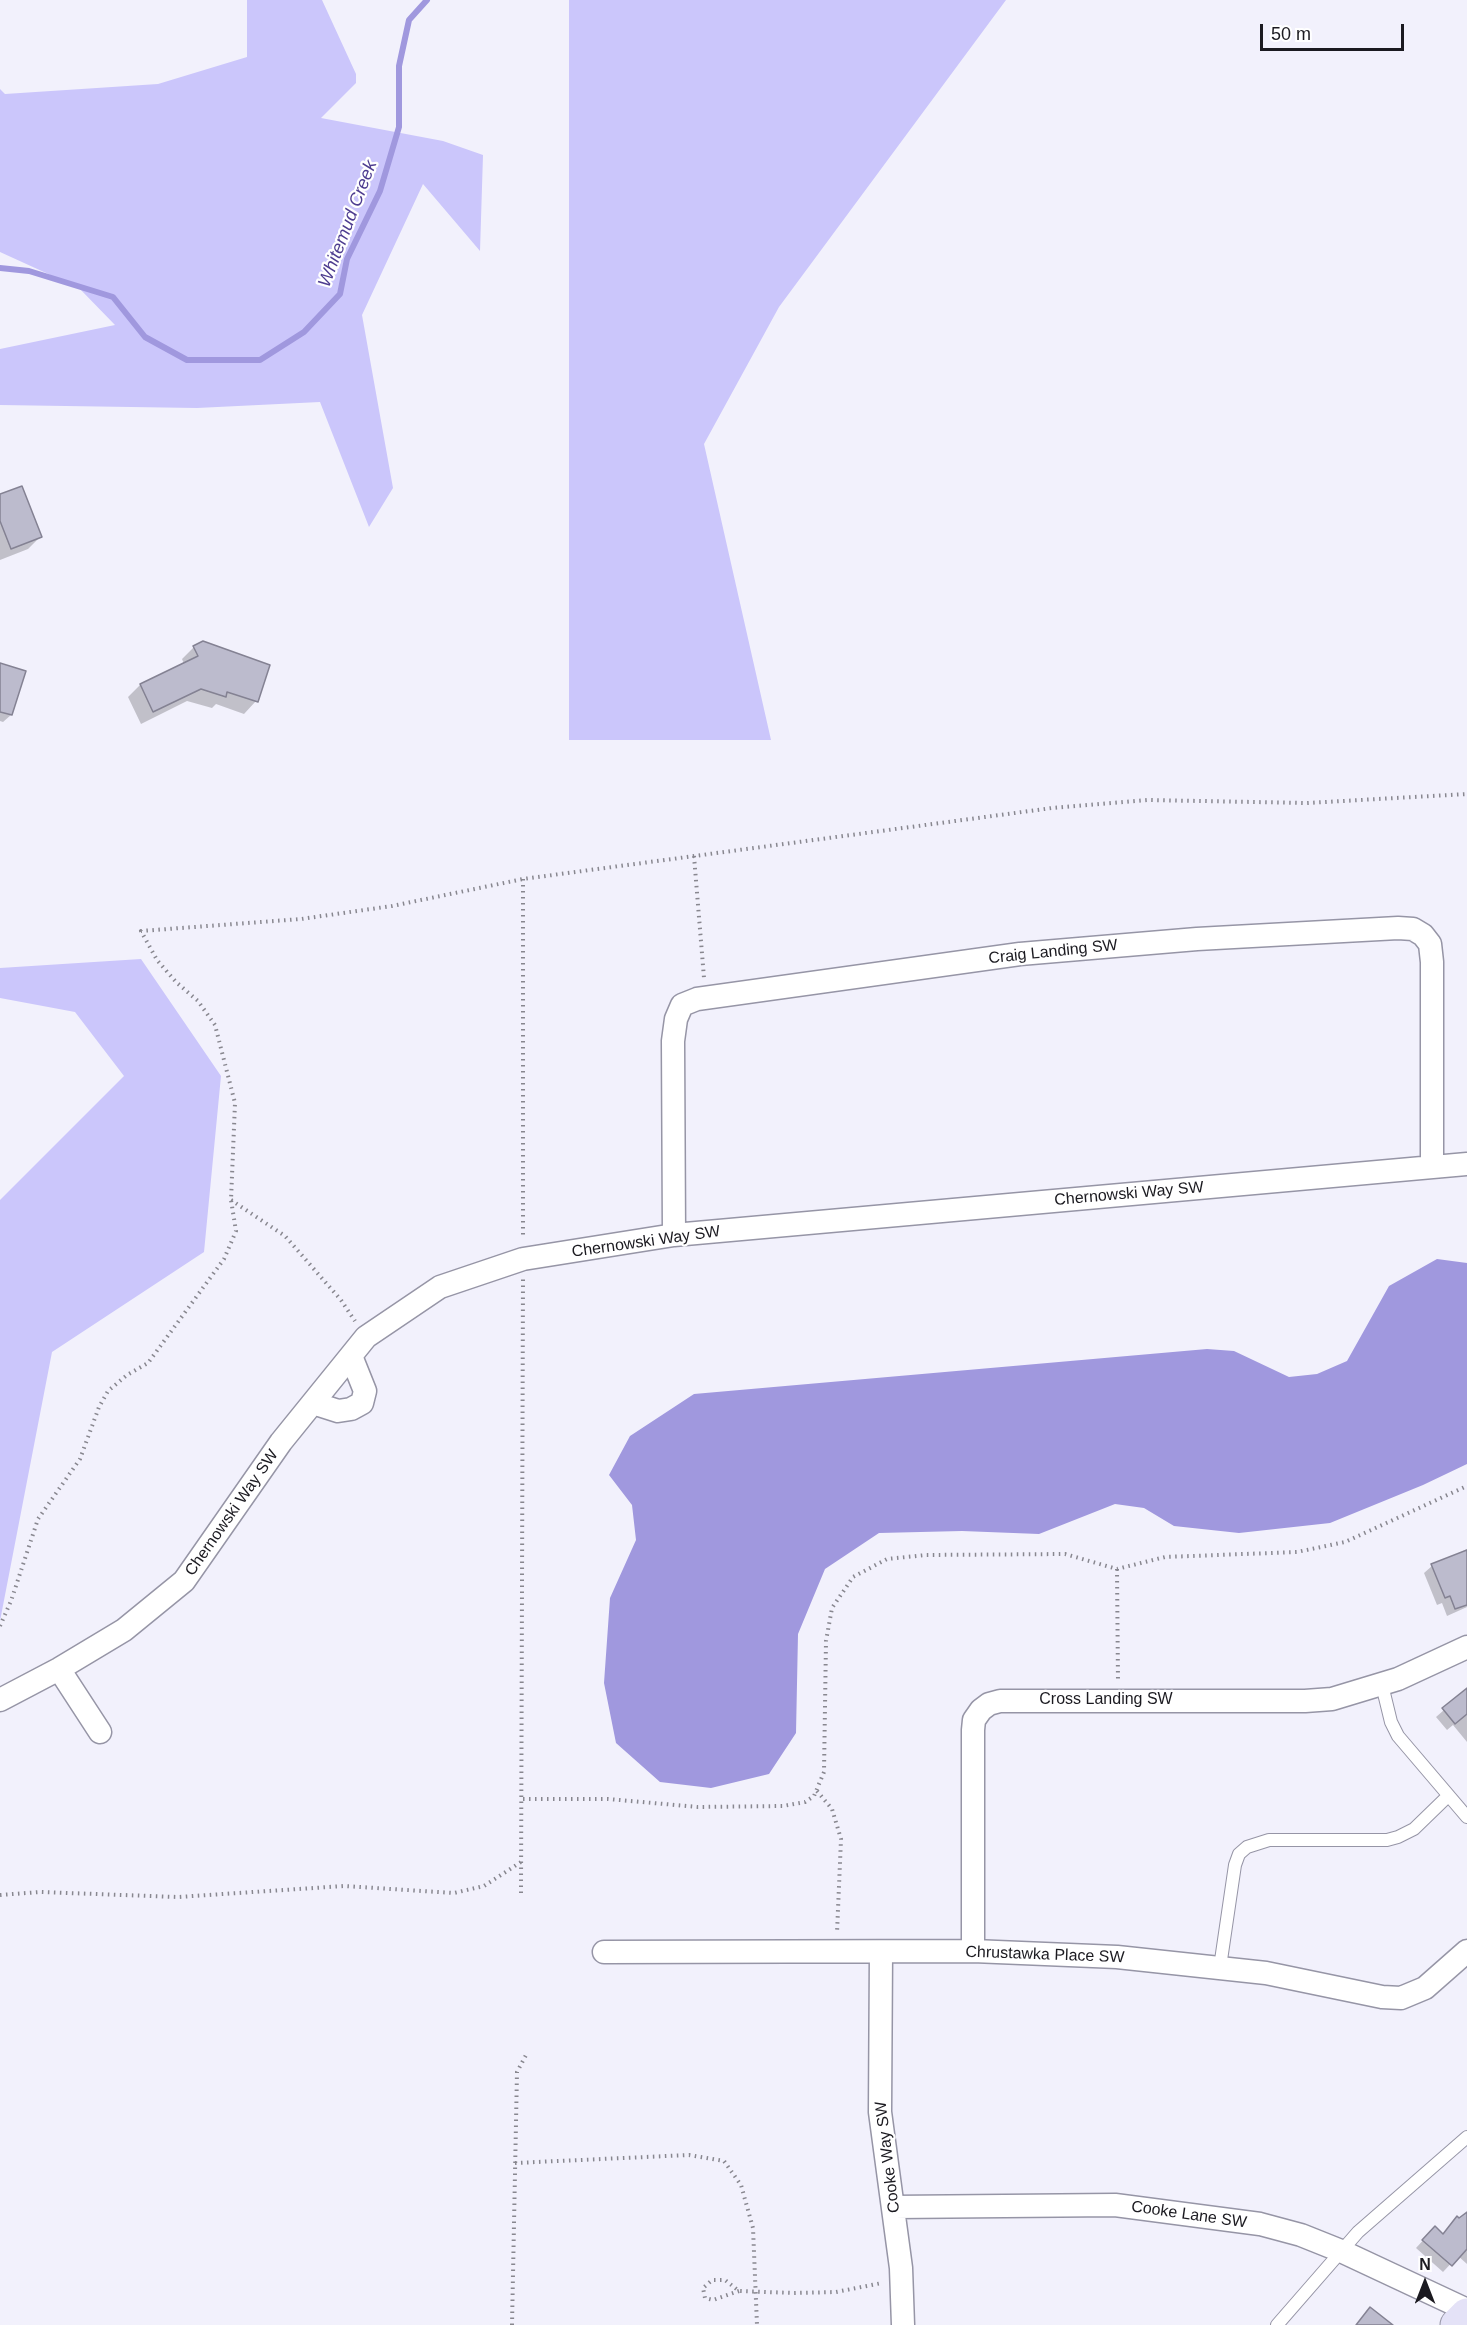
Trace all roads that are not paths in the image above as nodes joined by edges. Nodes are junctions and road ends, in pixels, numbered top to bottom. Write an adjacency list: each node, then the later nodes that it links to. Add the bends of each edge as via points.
1 (1467, 1164): 2 (street, Chernowski Way SW)
2 (1432, 1167): 3 (street, Chernowski Way SW); 3 (street, Craig Landing SW, via 1432,962 1430,944 1424,934 1398,927 1020,954 706,997 682,1005 673,1041)
3 (674, 1235): 4 (street, Chernowski Way SW, via 523,1259 440,1287 366,1337)
4 (351, 1356): 5 (street, Chernowski Way SW); 5 (street, via 365,1391 362,1403 338,1411)
5 (314, 1403): 7 (street, Chernowski Way SW, via 281,1442 184,1581 123,1630)
6 (1467, 1647): 8 (street, Cross Landing SW)
7 (59, 1669): 9 (street, Chernowski Way SW); 10 (street)
8 (1382, 1685): 11 (lane, via 1398,1736); 13 (street, Cross Landing SW, via 1332,1699 1305,1701 1000,1701 981,1710 974,1720)
9 (0, 1700)
10 (100, 1732)
11 (1448, 1796): 12 (lane); 17 (lane, via 1413,1829 1387,1840 1269,1840 1246,1847 1235,1866)
12 (1467, 1817)
13 (973, 1951): 15 (street, Chrustawka Place SW); 17 (street, Chrustawka Place SW, via 1117,1957)
14 (604, 1952): 15 (street, Chrustawka Place SW)
15 (881, 1952): 19 (street, Cooke Way SW, via 880,2112)
16 (1467, 1952): 17 (street, Chrustawka Place SW, via 1425,1988 1401,1998)
17 (1220, 1967)
18 (1467, 2137): 20 (lane)
19 (894, 2207): 20 (street, Cooke Lane SW, via 1067,2204 1165,2210 1260,2224); 23 (street, Cooke Way SW)
20 (1341, 2251): 21 (street, Cooke Lane SW); 24 (lane)
21 (1467, 2310)
22 (1467, 2315): 25 (street)
23 (903, 2325)
24 (1277, 2325)
25 (1457, 2325)

